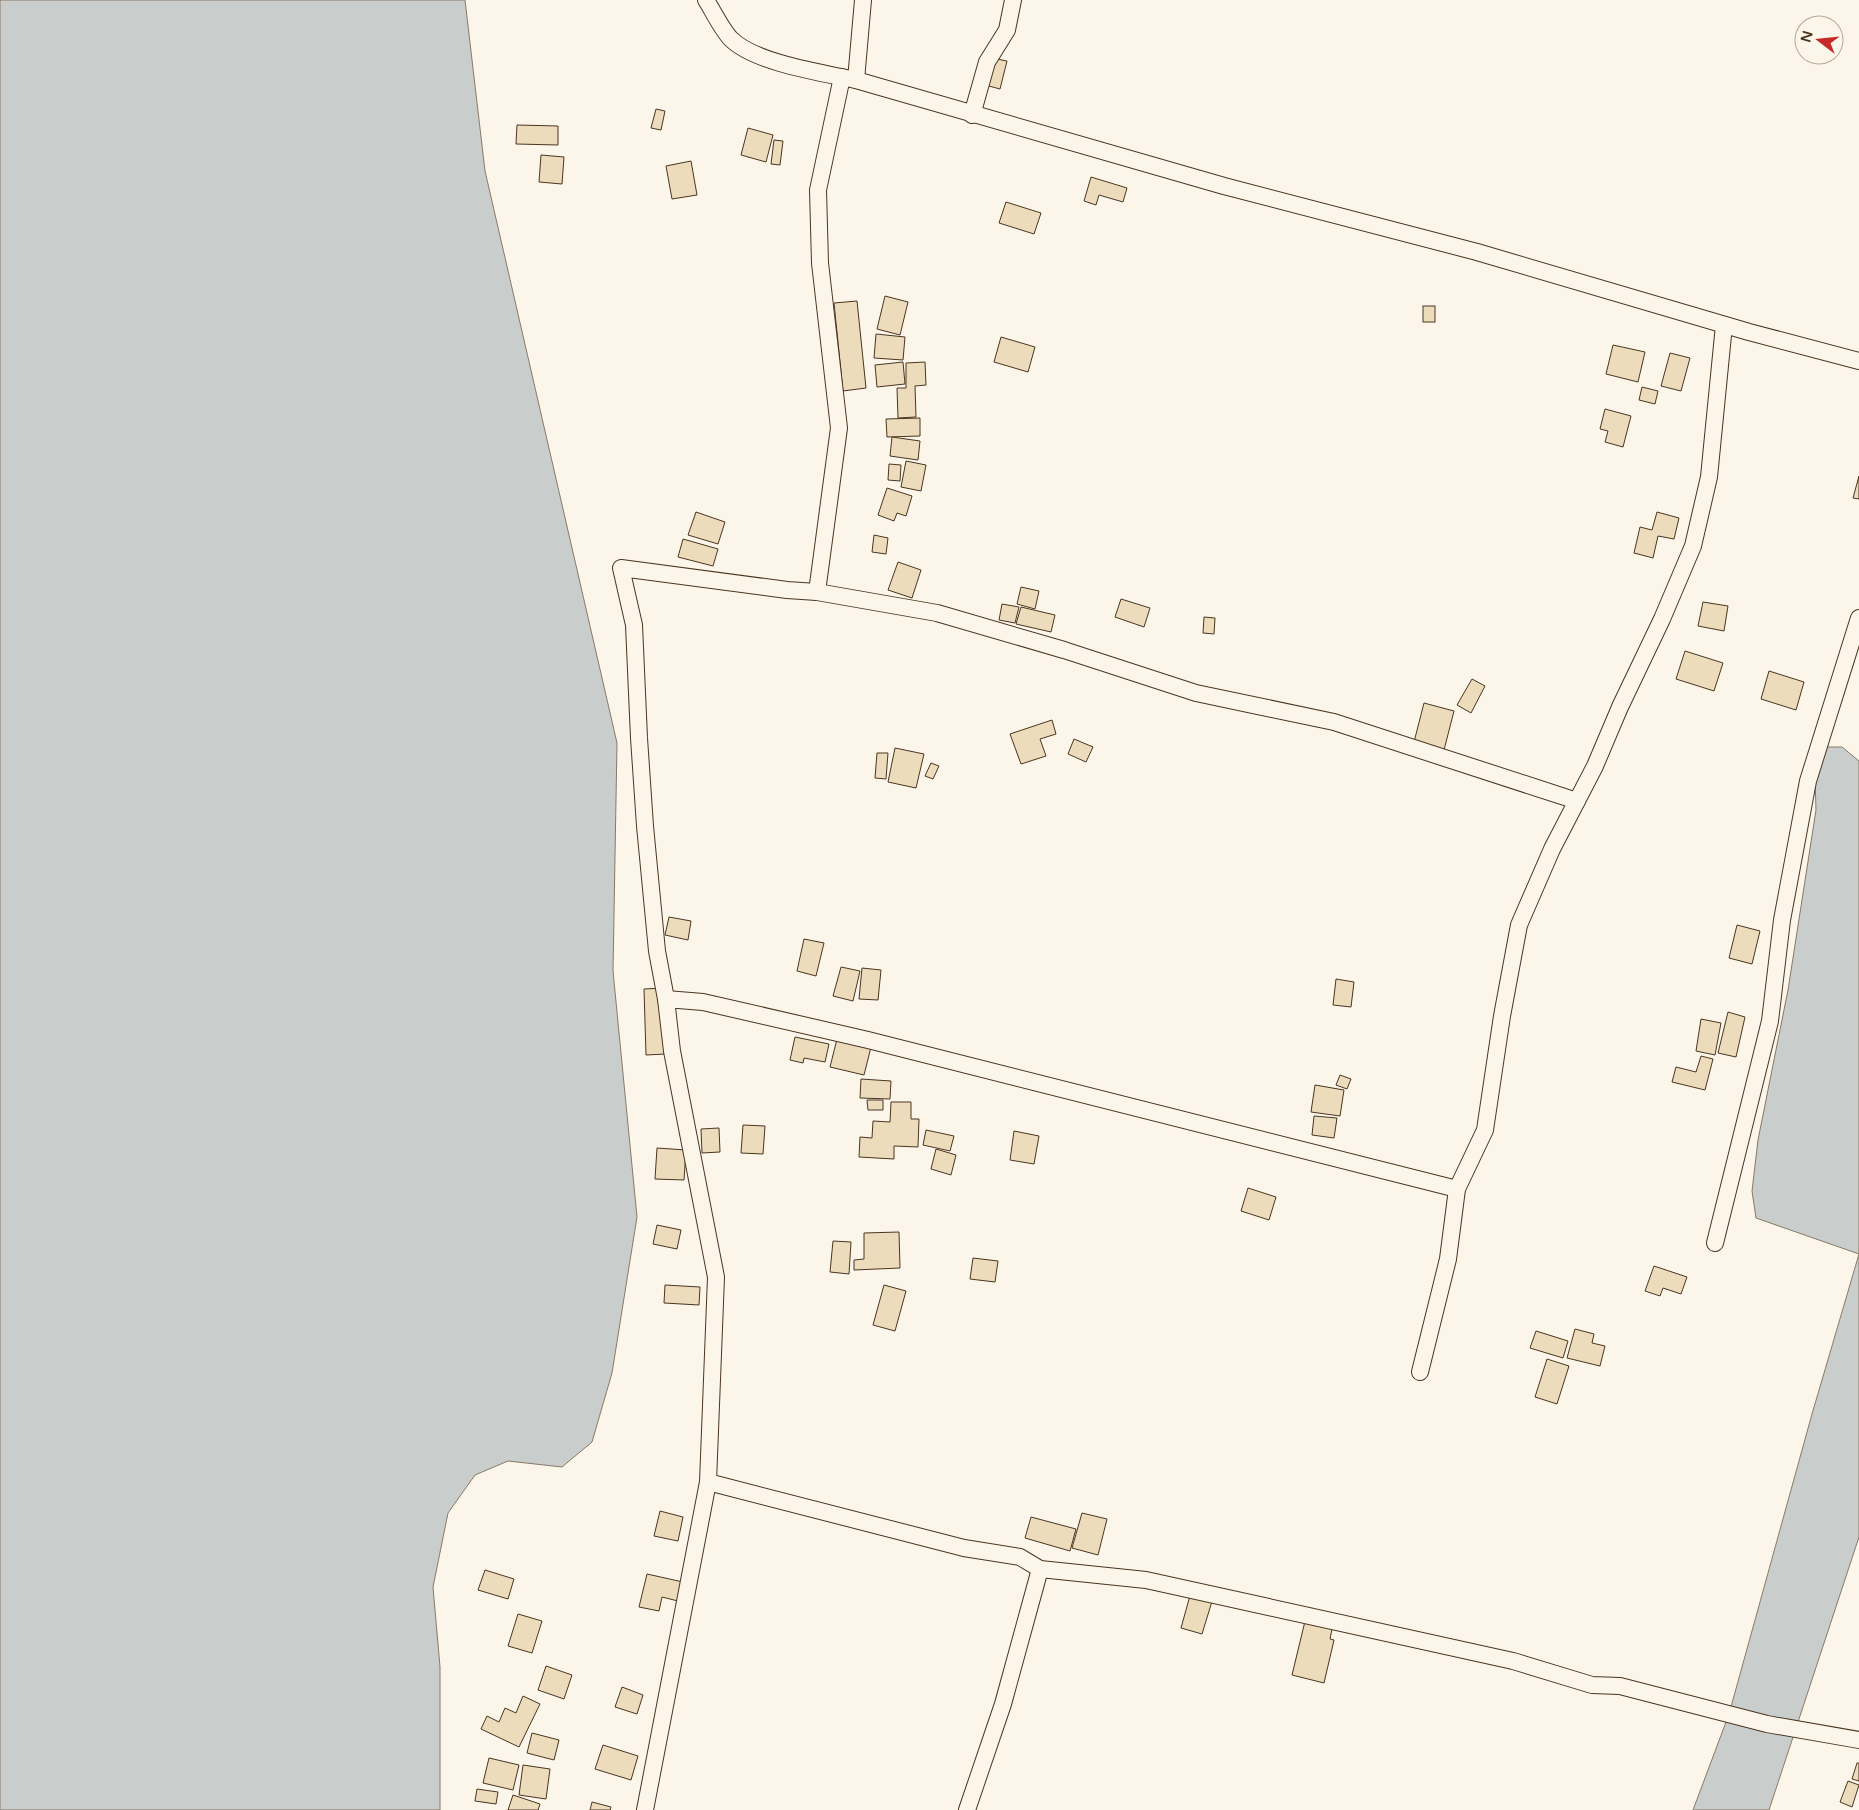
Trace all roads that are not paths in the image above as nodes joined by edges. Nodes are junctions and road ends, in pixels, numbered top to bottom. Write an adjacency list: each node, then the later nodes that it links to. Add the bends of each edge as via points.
1 (706, 0): 4 (street, via 731,39 750,52 811,72)
2 (863, 0): 4 (street)
3 (1013, 0): 5 (street, via 1007,30 987,62)
4 (849, 78): 5 (street); 8 (street, via 818,190 820,263 839,428)
5 (972, 115): 6 (street, via 1224,186 1477,252)
6 (1724, 325): 7 (street); 10 (street, via 1709,477 1693,546)
7 (1859, 360)
8 (817, 592): 10 (street, via 937,613 1196,693 1334,722); 11 (street, via 621,568 634,625 645,826 657,951)
9 (1859, 618): 13 (street, via 1808,781 1782,920 1770,1021)
10 (1577, 800): 12 (street, via 1519,925 1485,1130)
11 (666, 998): 12 (street, via 703,1002 868,1040); 15 (street, via 672,1051 716,1277)
12 (1457, 1189): 14 (street, via 1448,1259)
13 (1715, 1243)
14 (1420, 1372)
15 (708, 1482): 16 (street, via 964,1548 1020,1557); 18 (street)
16 (1040, 1569): 17 (street, via 1146,1580 1513,1661 1592,1685 1620,1686 1767,1724); 19 (street, via 1003,1704)
17 (1859, 1740)
18 (645, 1810)
19 (967, 1810)

